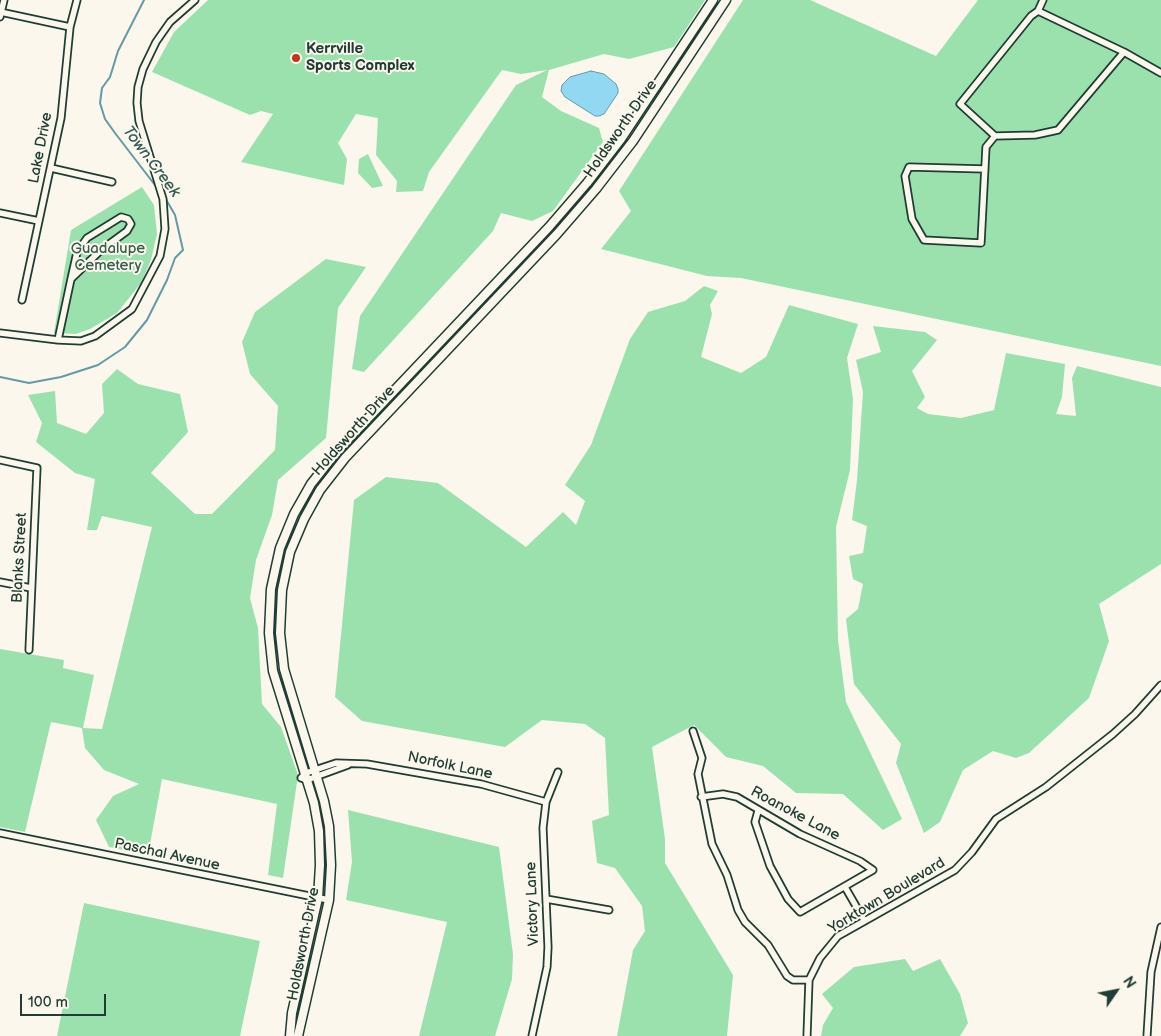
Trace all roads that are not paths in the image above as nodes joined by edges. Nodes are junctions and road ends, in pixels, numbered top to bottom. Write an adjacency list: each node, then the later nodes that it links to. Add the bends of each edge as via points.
1 (4, 0): 8 (street)
2 (77, 0): 9 (street, Lake Drive)
3 (195, 0): 23 (street, via 170,22 156,42 138,87 139,121 163,199 165,229 160,256 132,309 95,336 81,341)
4 (714, 0): 12 (main road, Holdsworth Drive)
5 (726, 0): 13 (main road, Holdsworth Drive)
6 (1043, 0): 7 (street)
7 (1038, 11): 10 (street); 14 (street, via 960,104)
8 (0, 13): 9 (street)
9 (70, 27): 15 (street, Lake Drive, via 61,118)
10 (1124, 52): 11 (street); 14 (street, via 1058,130 1035,135)
11 (1161, 73)
12 (655, 88): 13 (main road); 24 (main road, Holdsworth Drive, via 588,183)
13 (664, 93): 25 (main road, Holdsworth Drive, via 596,190)
14 (995, 136): 16 (street, via 986,147)
15 (50, 168): 17 (street); 19 (street, Lake Drive)
16 (985, 169): 16 (street, via 981,242 924,240 912,219 905,176 909,167)
17 (112, 182)
18 (0, 213): 19 (street)
19 (39, 221): 21 (street, Lake Drive)
20 (71, 279): 20 (street, via 77,252 84,242 121,217 128,219 131,224 128,231 101,250); 23 (street)
21 (22, 300)
22 (0, 333): 23 (street)
23 (58, 340)
24 (424, 358): 25 (main road); 34 (main road, Holdsworth Drive, via 336,451 311,484 280,548 271,589 269,633 273,671 283,711)
25 (432, 366): 33 (main road, Holdsworth Drive, via 345,458 320,490 290,552 282,590 280,633 284,669)
26 (0, 460): 28 (street, Blanks Street, via 37,468)
27 (0, 582): 28 (street)
28 (31, 588): 29 (street, Blanks Street)
29 (29, 650)
30 (1161, 685): 44 (street, Yorktown Boulevard, via 1113,734 1046,787 996,819 962,864 948,875)
31 (693, 731): 35 (street, via 702,758 698,774)
32 (558, 772): 36 (street, Victory Lane)
33 (317, 773): 34 (street, Norfolk Lane); 36 (street, Norfolk Lane, via 336,764 394,767 481,784); 42 (main road, Holdsworth Drive, via 329,826)
34 (307, 777): 40 (main road, Holdsworth Drive, via 318,831)
35 (701, 797): 37 (street, Roanoke Lane, via 723,794 737,797); 46 (street, via 712,844 742,917 768,945 787,976 794,980)
36 (546, 802): 41 (street, Victory Lane, via 543,828)
37 (758, 811): 39 (street, Roanoke Lane, via 873,870); 39 (street, via 755,822 770,866 788,899 800,912)
38 (0, 833): 40 (street, Paschal Avenue)
39 (846, 887): 44 (street)
40 (318, 898): 42 (street, Paschal Avenue); 47 (main road, Holdsworth Drive, via 292,1013)
41 (546, 899): 43 (street); 49 (street, Victory Lane, via 547,967)
42 (329, 900): 48 (main road, Holdsworth Drive)
43 (609, 910)
44 (864, 920): 46 (street, Yorktown Boulevard, via 838,936)
45 (1161, 927): 51 (street, via 1151,972)
46 (809, 980): 50 (street, Yorktown Boulevard)
47 (290, 1036)
48 (298, 1036)
49 (532, 1036)
50 (807, 1036)
51 (1147, 1036)

